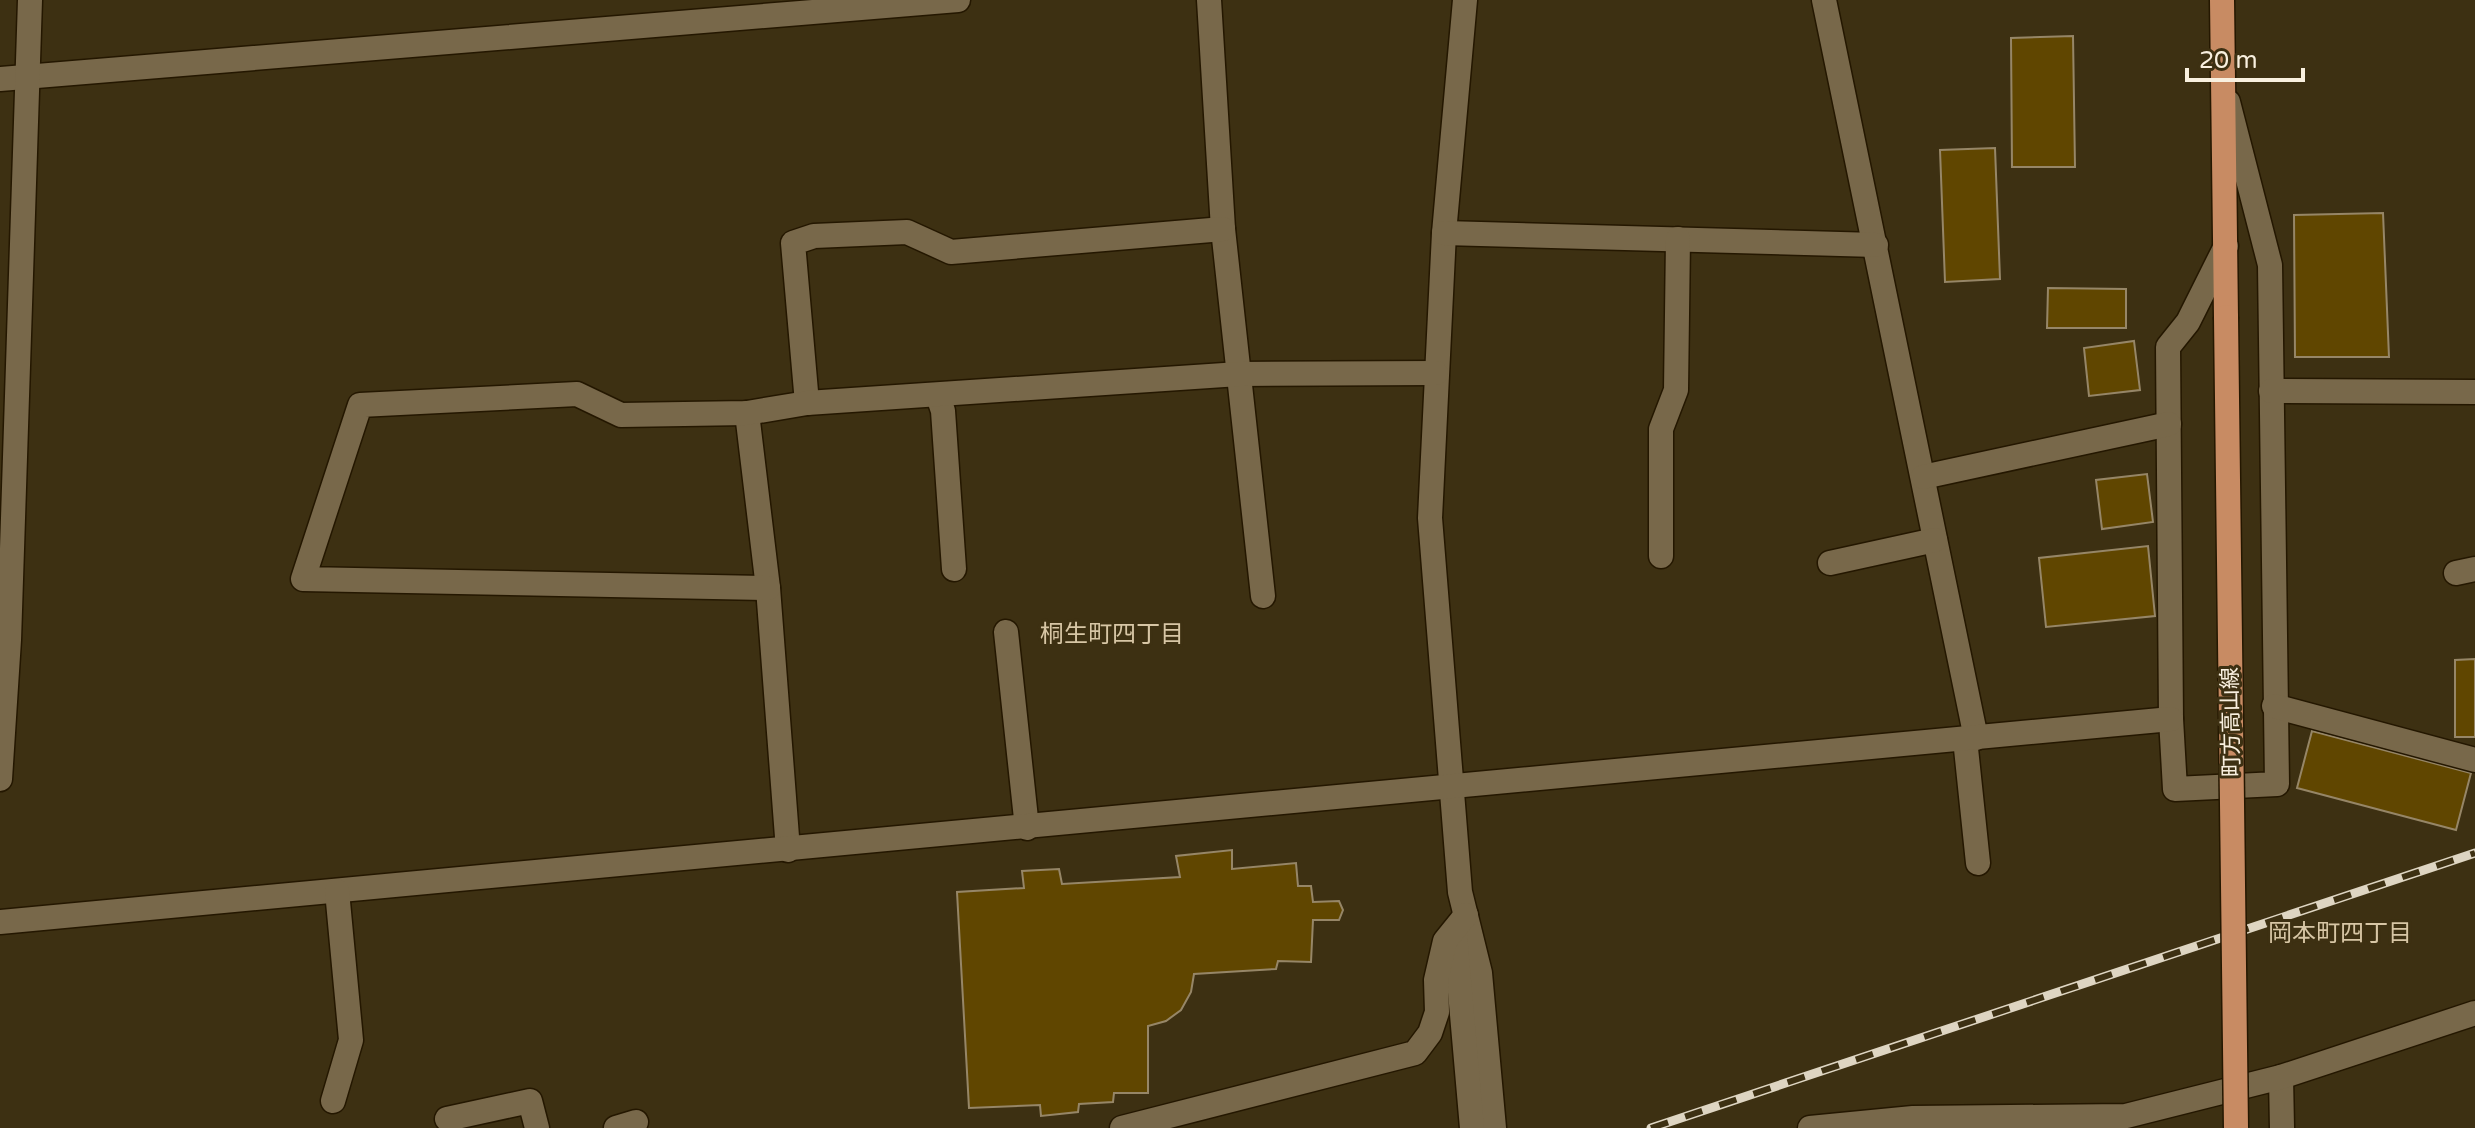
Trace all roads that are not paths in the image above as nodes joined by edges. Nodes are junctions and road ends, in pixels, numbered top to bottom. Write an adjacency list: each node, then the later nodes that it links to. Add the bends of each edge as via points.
1 (30, 0): 7 (street)
2 (958, 0): 7 (street)
3 (1209, 0): 10 (street)
4 (1465, 0): 11 (street)
5 (1824, 0): 13 (street)
6 (2222, 0): 9 (main road)
7 (27, 75): 8 (street); 35 (street)
8 (0, 79)
9 (2224, 84): 14 (main road); 17 (street, via 2270,265)
10 (1223, 229): 16 (street); 20 (street, via 951,252 907,232 814,236 793,243)
11 (1444, 233): 12 (street); 15 (street)
12 (1678, 239): 13 (street); 25 (street, via 1676,390 1661,429)
13 (1876, 245): 23 (street)
14 (2226, 246): 22 (street, via 2188,322 2168,347); 54 (main road, 町方高山線, bridge)
15 (1436, 373): 16 (street); 36 (street, via 1430,518)
16 (1239, 374): 19 (street); 29 (street)
17 (2271, 391): 18 (street); 31 (street)
18 (2475, 392)
19 (938, 396): 20 (street); 27 (street)
20 (807, 403): 21 (street)
21 (747, 413): 28 (street); 28 (street, via 621,415 577,394 360,405 303,579)
22 (2169, 424): 23 (street); 32 (street)
23 (1923, 477): 24 (street)
24 (1935, 540): 26 (street); 33 (street)
25 (1661, 556)
26 (1830, 563)
27 (954, 569)
28 (768, 588): 38 (street)
29 (1263, 596)
30 (1006, 632): 37 (street)
31 (2274, 706): 32 (street, via 2277,784 2175,789); 34 (street)
32 (2171, 719): 33 (street)
33 (1970, 739): 36 (street); 39 (street)
34 (2475, 760)
35 (0, 779)
36 (1452, 788): 37 (street); 42 (street)
37 (1027, 828): 38 (street)
38 (788, 850): 40 (street)
39 (1978, 863)
40 (337, 891): 41 (street); 45 (street, via 351,1040)
41 (0, 922)
42 (1460, 922): 50 (street, via 1445,941 1437,1012 1415,1053); 51 (street); 52 (street, via 1480,973)
43 (2475, 1013): 44 (street)
44 (2281, 1077): 46 (street); 55 (street)
45 (333, 1101)
46 (2177, 1116): 48 (street)
47 (447, 1119): 49 (street, via 530,1101)
48 (2148, 1119): 53 (street, via 1913,1118)
49 (537, 1128)
50 (1122, 1128)
51 (1472, 1128)
52 (1494, 1128)
53 (1810, 1128)
54 (2236, 1128)
55 (2282, 1128)

